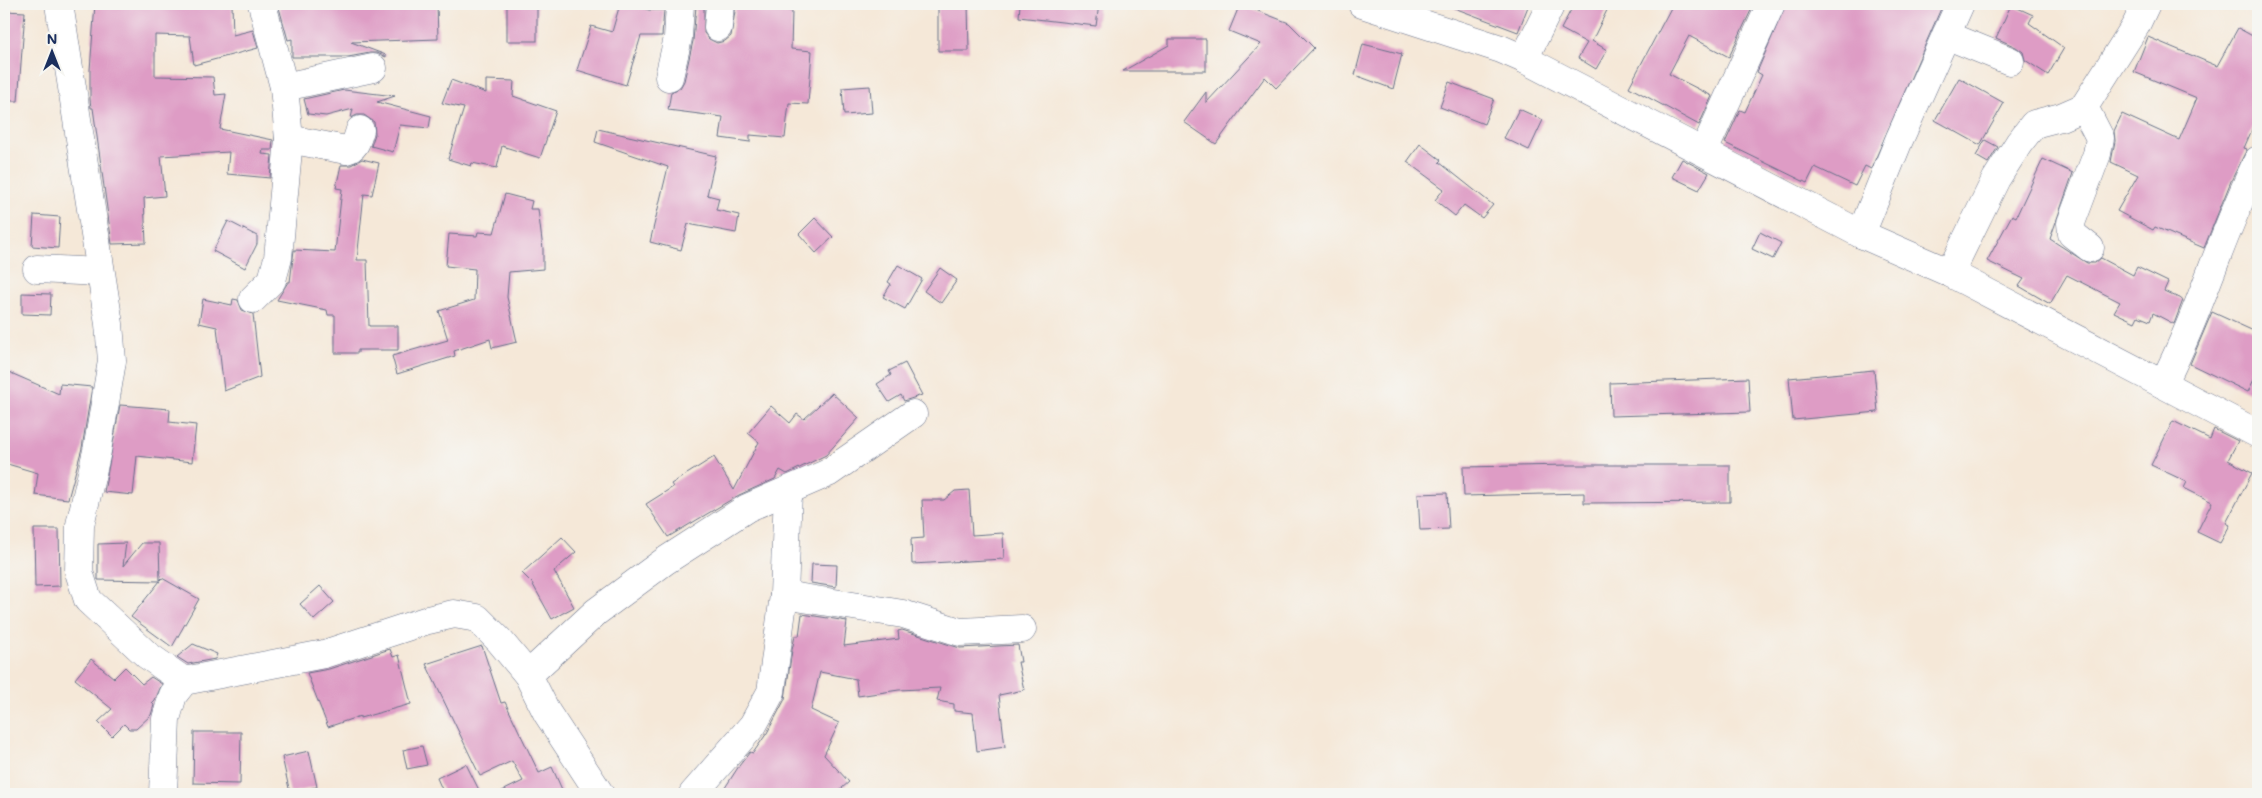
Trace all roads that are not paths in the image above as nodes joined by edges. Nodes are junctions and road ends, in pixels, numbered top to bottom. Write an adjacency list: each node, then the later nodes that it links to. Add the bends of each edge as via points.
1 (59, 4): 23 (street)
2 (262, 4): 14 (street)
3 (680, 4): 13 (street, via 678,38)
4 (1362, 4): 10 (street)
5 (1551, 4): 10 (street)
6 (1771, 4): 18 (street)
7 (1960, 4): 9 (street)
8 (2146, 4): 15 (street)
9 (1946, 35): 11 (street); 20 (street)
10 (1524, 59): 18 (street, via 1649,125)
11 (2010, 61)
12 (373, 68): 14 (street)
13 (669, 77)
14 (284, 87): 17 (street)
15 (2084, 107): 21 (street, via 2100,138 2071,223 2072,234); 24 (street, via 2034,124 1996,179)
16 (360, 130): 17 (street, via 355,145 346,150)
17 (289, 139): 25 (street, via 278,258 272,280)
18 (1704, 150): 20 (street)
19 (2258, 160): 26 (street, via 2180,352)
20 (1861, 234): 24 (street)
21 (2090, 248)
22 (38, 269): 23 (street)
23 (100, 272): 33 (street, via 112,361 97,451 80,525 79,572 88,600 147,655)
24 (1950, 274): 26 (street)
25 (253, 299)
26 (2163, 384): 28 (street)
27 (913, 414): 29 (street, via 828,473)
28 (2258, 434)
29 (788, 492): 30 (street); 32 (street, via 747,508 665,561 596,612)
30 (784, 595): 31 (street, via 903,614 960,632); 36 (street, via 771,692 753,725)
31 (1022, 628)
32 (528, 674): 33 (street, via 477,618 454,614 324,654); 35 (street, via 546,713)
33 (184, 681): 34 (street, via 173,695 166,718)
34 (163, 794)
35 (600, 794)
36 (693, 794)

